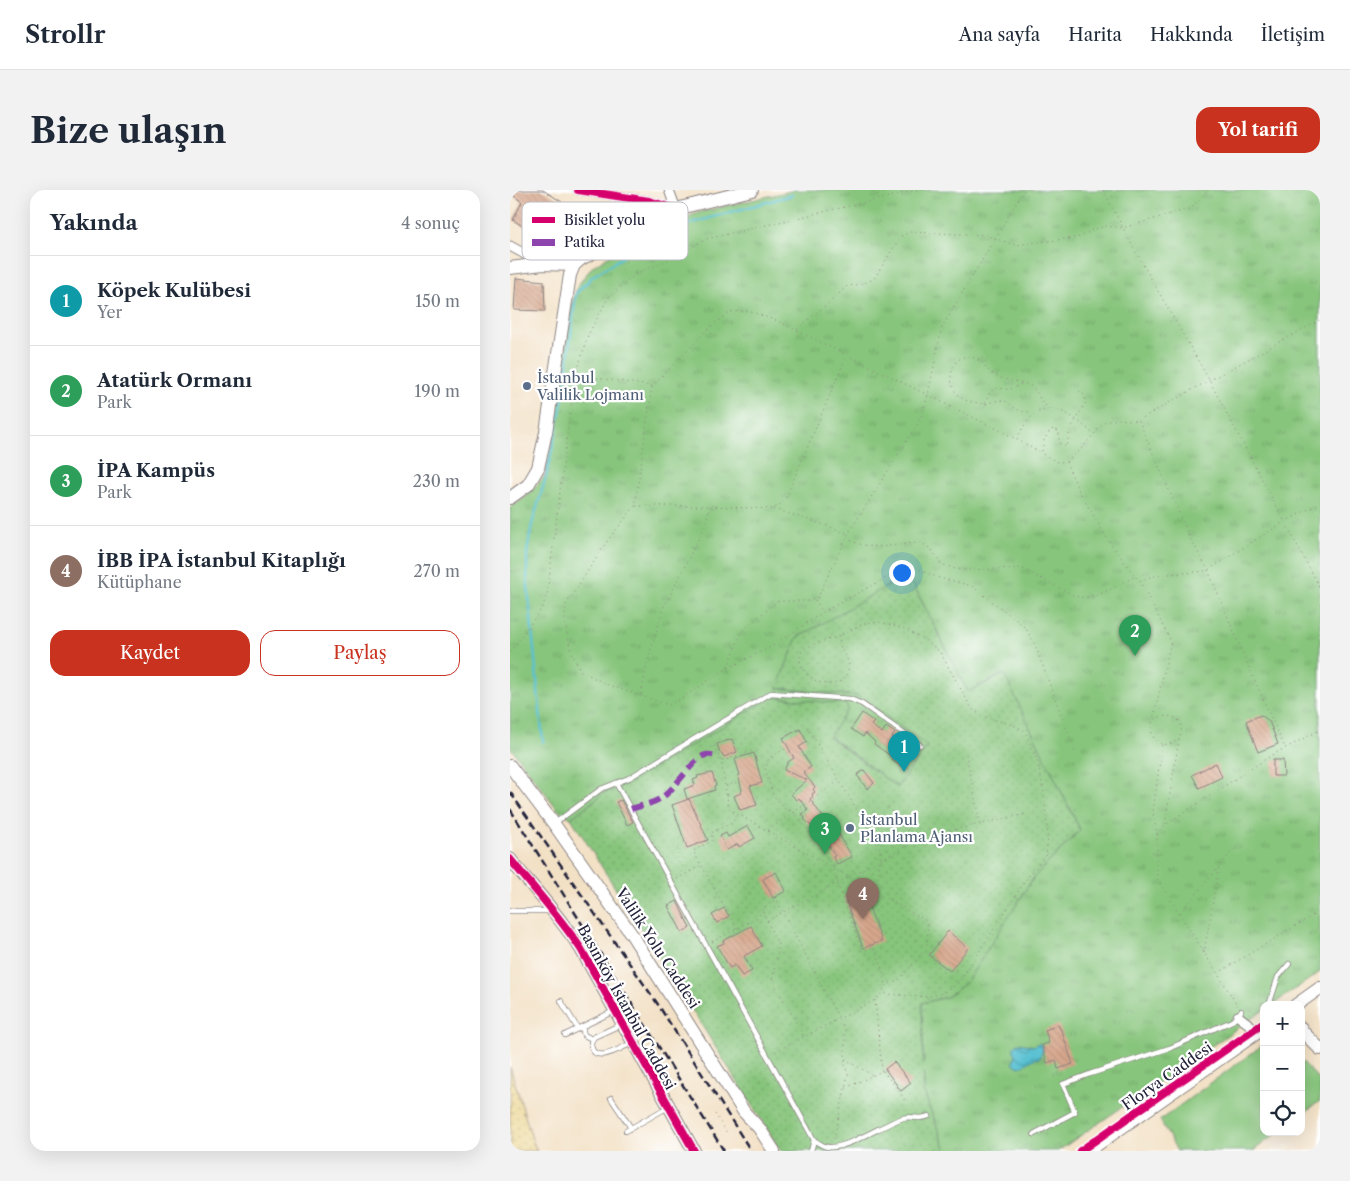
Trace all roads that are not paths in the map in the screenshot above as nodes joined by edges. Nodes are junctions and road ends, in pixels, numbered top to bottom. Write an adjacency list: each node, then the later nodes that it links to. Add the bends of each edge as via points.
1 (578, 190): 4 (street)
2 (669, 190): 5 (street)
3 (752, 190): 6 (main road)
4 (652, 202)
5 (673, 202)
6 (688, 206)
7 (510, 246): 8 (street)
8 (522, 253)
9 (536, 260): 11 (street)
10 (579, 260): 12 (main road)
11 (543, 264): 12 (main road); 13 (main road)
12 (574, 265): 14 (main road, via 564,310 543,452 534,478)
13 (510, 268)
14 (510, 498)
15 (920, 746): 17 (lane, via 862,704 850,700 771,693)
16 (510, 766): 18 (main road, Valilik Yolu Caddesi)
17 (616, 783): 18 (lane, via 594,794); 44 (lane)
18 (554, 824): 46 (main road, Valilik Yolu Caddesi, via 632,935 744,1112)
19 (510, 859): 21 (main road, Basınköy İstanbul Caddesi)
20 (510, 911): 21 (lane)
21 (552, 911): 27 (main road, Basınköy İstanbul Caddesi, via 581,949)
22 (1289, 964): 25 (lane, via 1278,978)
23 (1320, 988): 26 (main road)
24 (562, 1001): 31 (lane)
25 (1270, 1001)
26 (1302, 1001)
27 (615, 1011): 29 (main road, Basınköy İstanbul Caddesi); 31 (lane)
28 (1240, 1013): 30 (street); 43 (lane, via 1232,1021 1170,1048 1062,1084 1075,1112)
29 (623, 1023): 36 (lane); 37 (main road, Basınköy İstanbul Caddesi)
30 (1260, 1026)
31 (580, 1028): 35 (lane); 36 (lane)
32 (1260, 1028): 48 (main road, Florya Caddesi)
33 (1305, 1028): 38 (main road)
34 (1305, 1034): 39 (main road)
35 (565, 1035)
36 (592, 1039): 37 (lane, via 591,1047 598,1055)
37 (634, 1042): 41 (main road, Basınköy İstanbul Caddesi)
38 (1320, 1042)
39 (1320, 1049)
40 (611, 1098): 41 (lane, via 629,1130)
41 (668, 1107): 45 (main road, Basınköy İstanbul Caddesi)
42 (929, 1116): 44 (lane, via 922,1119 906,1117 843,1145 822,1146)
43 (1034, 1134)
44 (814, 1140): 47 (lane)
45 (694, 1151)
46 (774, 1151)
47 (811, 1151)
48 (1088, 1151)

